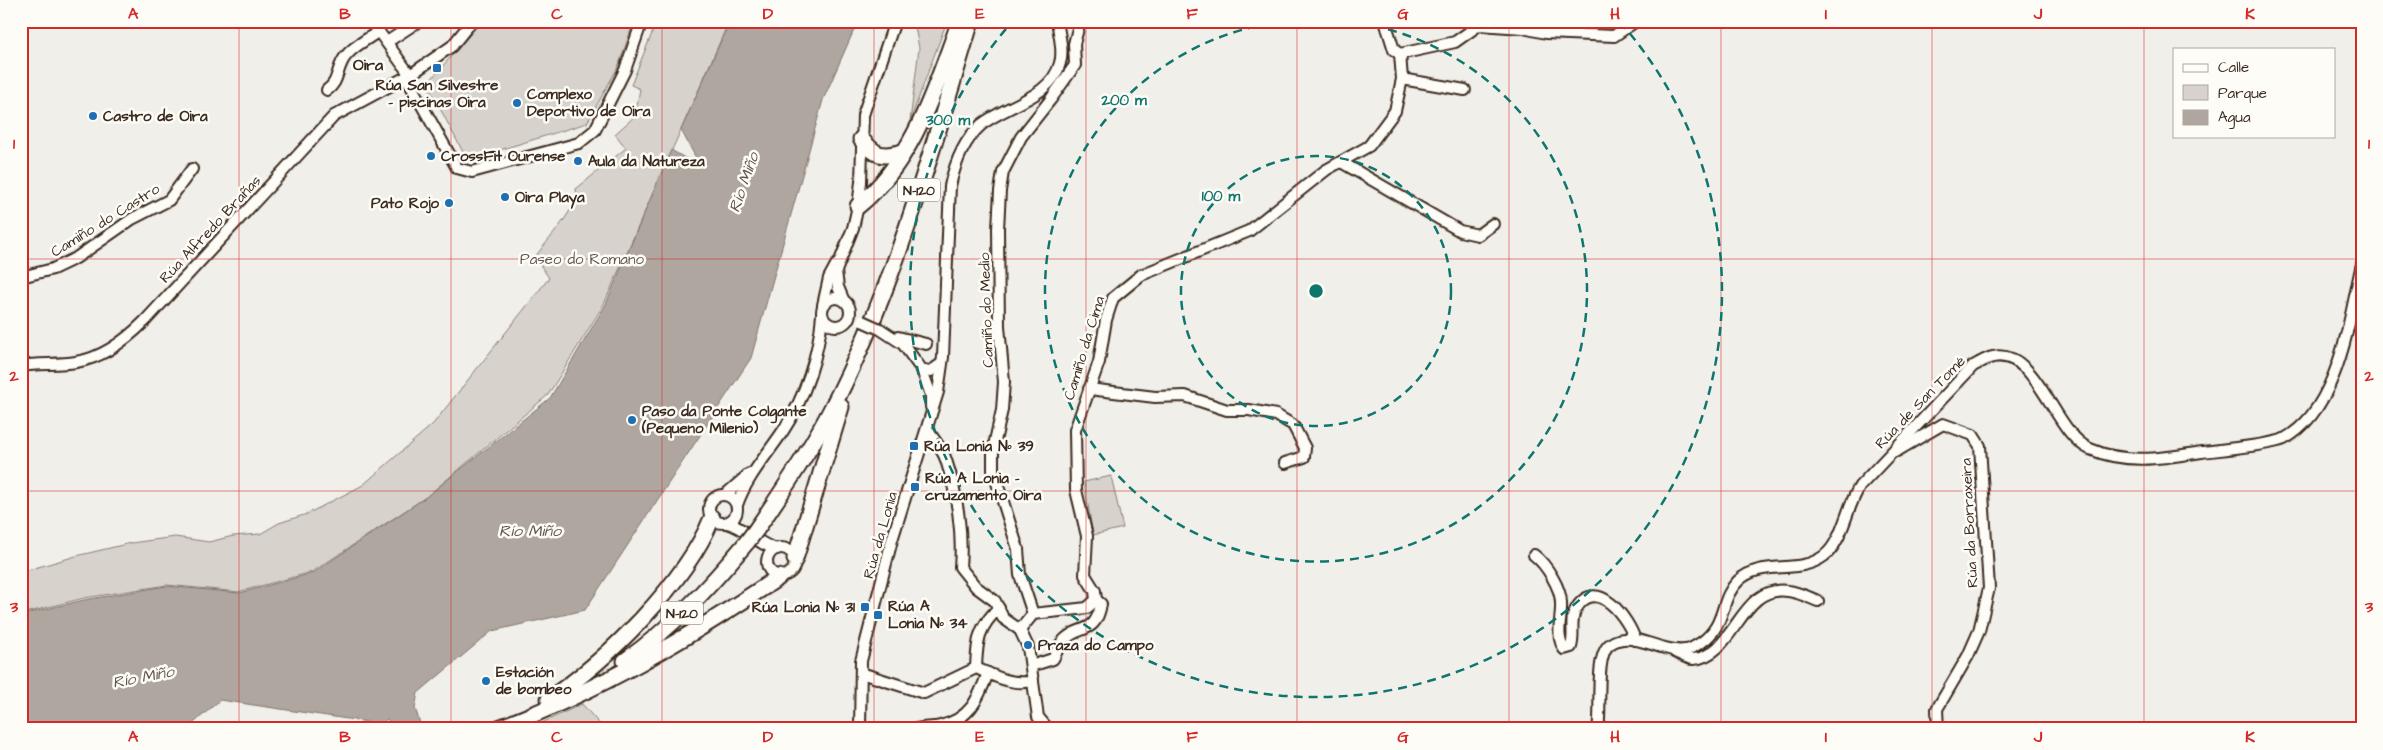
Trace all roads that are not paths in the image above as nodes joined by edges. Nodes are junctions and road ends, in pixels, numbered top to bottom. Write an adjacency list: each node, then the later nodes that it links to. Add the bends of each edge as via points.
1 (371, 21): 12 (street)
2 (419, 21): 13 (street)
3 (472, 21): 16 (street, Rúa Alfredo Brañas, via 452,46)
4 (642, 21): 16 (street, via 625,70 595,130 580,143 472,172 457,168)
5 (895, 21): 21 (street, via 863,115)
6 (960, 21): 22 (highway, via 926,113)
7 (971, 21): 39 (highway, N-120, via 926,169 884,292)
8 (1057, 21): 15 (street, via 1061,61)
9 (1080, 21): 18 (street, Camiño do Medio, via 1074,44 1075,65)
10 (1385, 21): 14 (street, Camiño da Cima, via 1394,50)
11 (1636, 21): 14 (street, via 1614,36 1479,26 1455,42)
12 (379, 31): 13 (street); 19 (street, via 342,60 335,84)
13 (387, 42): 16 (street)
14 (1400, 54): 17 (street, Camiño da Cima)
15 (1057, 73): 18 (street); 33 (street, Rúa da Lonia, via 1039,91 981,126 960,152 950,186)
16 (408, 76): 43 (street, Rúa Alfredo Brañas, via 334,116 127,338 83,361)
17 (1402, 79): 20 (street); 23 (street, Camiño da Cima, via 1395,111 1369,146)
18 (1065, 80): 63 (street, Camiño do Medio, via 1021,137 1004,172 1000,192 999,326 1004,382 1002,410 992,450 992,470 1018,549 1020,574)
19 (327, 90)
20 (1465, 90)
21 (861, 138): 22 (highway, via 881,156); 25 (street)
22 (902, 152): 25 (highway)
23 (1341, 162): 26 (street, via 1460,231 1478,235); 44 (street, Camiño da Cima, via 1296,192 1250,231 1141,275 1126,286 1113,298 1099,362)
24 (192, 169): 29 (street, Camiño do Castro, via 169,200 132,219 76,258 53,269)
25 (858, 206): 27 (street)
26 (1493, 224)
27 (840, 258): 30 (street, via 837,280); 31 (street, via 829,278)
28 (2362, 264): 47 (street, Rúa de San Tomé, via 2340,354 2327,392 2307,421 2283,440 2147,460 2117,457 2088,449 2067,432 2031,374 2014,359 1994,356 1973,366)
29 (21, 277)
30 (846, 303): 31 (street, via 834,297); 34 (street); 35 (street, via 850,316)
31 (823, 304): 32 (street)
32 (822, 315): 36 (street); 40 (street)
33 (944, 319): 38 (street, via 939,333); 41 (street, Rúa da Lonia)
34 (862, 321): 35 (street); 37 (street, bridge)
35 (845, 323): 36 (street)
36 (834, 326): 40 (street)
37 (880, 329): 38 (street); 42 (street, via 903,344)
38 (928, 344): 41 (street, via 938,347); 42 (street, via 918,349)
39 (858, 355): 54 (highway, N-120, via 806,454); 57 (highway)
40 (814, 358): 49 (street, via 791,417)
41 (942, 359): 42 (street, via 935,370); 45 (street, Rúa da Lonia)
42 (919, 365): 45 (street, Rúa da Lonia)
43 (21, 366)
44 (1089, 389): 48 (street, via 1155,397 1185,396 1227,410 1276,415 1292,425 1305,448 1304,457); 60 (street, Camiño da Cima, via 1075,430 1076,490 1087,536 1085,575 1095,591)
45 (932, 410): 46 (street, Rúa da Lonia)
46 (928, 430): 62 (street, via 946,459 958,513 960,567 976,587 996,601); 70 (street, Rúa da Lonia, via 892,540 861,661)
47 (1886, 458): 66 (street, Rúa de San Tomé, via 1850,500 1842,530 1824,556 1794,567 1761,568 1748,573 1729,595 1712,635 1685,650); 79 (street, Rúa da Borraxeira, via 1943,424 1973,436 1980,446 1989,588 1979,632 1937,709)
48 (1285, 463)
49 (759, 465): 50 (street); 51 (street, via 741,493)
50 (725, 495): 51 (street, via 732,498); 52 (street, via 715,497 709,504)
51 (737, 508): 53 (street, via 734,518); 54 (street)
52 (712, 518): 53 (street, via 718,523); 73 (highway, via 703,539 681,570 627,634 572,684)
53 (727, 523): 54 (street)
54 (753, 537): 55 (street); 58 (street); 72 (highway, N-120, via 703,593 660,634 607,674)
55 (777, 548): 57 (street, via 790,551); 58 (street)
56 (1534, 555): 65 (street, via 1555,582 1561,600 1559,629 1564,649 1569,649 1572,643 1572,620 1577,607 1594,597 1610,602 1620,611)
57 (795, 559): 59 (street, via 792,572)
58 (767, 560): 59 (street, via 768,569)
59 (779, 577): 72 (highway, via 700,628 588,691)
60 (1096, 600): 63 (street, via 1087,608); 67 (street, via 1101,604 1093,626 1063,641 1053,659)
61 (1818, 600): 66 (street, via 1788,590 1761,595 1708,655 1691,659)
62 (999, 608): 64 (street, via 1003,618); 68 (street, via 987,618 977,640)
63 (1034, 614): 64 (street)
64 (1020, 630): 67 (street, via 1028,647)
65 (1635, 640): 66 (street, Rúa de San Tomé); 78 (street, Rúa de San Tomé, via 1619,640 1604,651)
66 (1665, 648)
67 (1031, 666): 71 (street)
68 (976, 668): 69 (street); 70 (street, via 924,693)
69 (988, 673): 71 (street, via 1021,684); 76 (street, via 972,709 938,726)
70 (861, 674): 75 (street, Rúa da Lonia)
71 (1033, 680): 77 (street, via 1038,717)
72 (558, 702): 73 (highway, N-120)
73 (516, 722): 74 (highway, N-120)
74 (496, 729)
75 (860, 729)
76 (916, 729)
77 (1048, 729)
78 (1598, 729)
79 (1938, 729)

